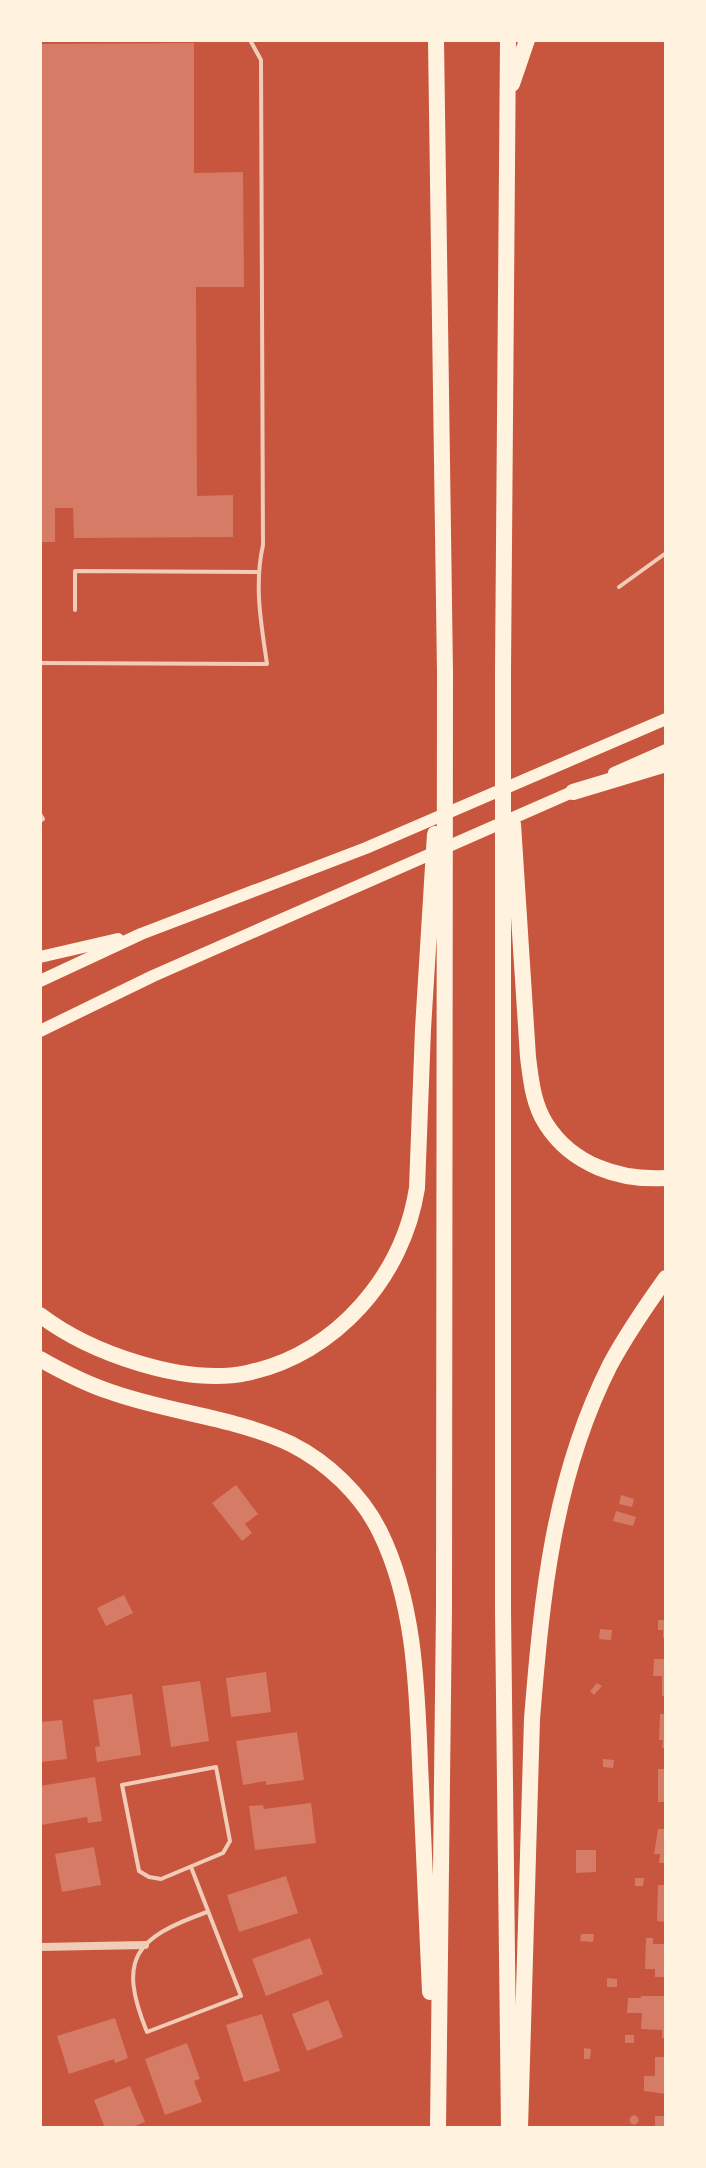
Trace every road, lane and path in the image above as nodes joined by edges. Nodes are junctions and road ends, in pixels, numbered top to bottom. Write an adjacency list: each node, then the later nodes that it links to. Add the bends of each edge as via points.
1 (250, 40): 9 (lane, via 261,60 263,545)
2 (430, 40): 7 (highway)
3 (436, 40): 7 (highway)
4 (508, 40): 6 (highway)
5 (527, 40): 6 (highway)
6 (506, 101): 13 (highway)
7 (438, 214): 14 (highway)
8 (666, 553): 10 (lane)
9 (257, 572): 11 (lane, via 75,571); 12 (lane, via 267,664)
10 (619, 587)
11 (75, 610)
12 (40, 663)
13 (503, 671): 25 (highway, via 532,1092 545,1123 587,1163 617,1175); 34 (highway)
14 (445, 673): 27 (highway, via 417,1188 413,1214 380,1283 357,1311 299,1356 244,1373 157,1367 96,1347); 33 (highway, via 444,1608)
15 (666, 719): 21 (main road, via 366,848)
16 (666, 750): 18 (main road)
17 (666, 764): 18 (highway)
18 (573, 792): 24 (main road)
19 (40, 814): 20 (lane)
20 (40, 821)
21 (141, 934): 22 (main road); 23 (main road)
22 (40, 957)
23 (40, 981)
24 (40, 1031)
25 (666, 1178)
26 (666, 1278): 35 (highway, via 610,1365 568,1469 555,1518 532,1719)
27 (40, 1315)
28 (40, 1359): 33 (highway, via 113,1393 251,1428 293,1445 326,1466 379,1530 407,1612 414,1668)
29 (191, 1867): 29 (lane, via 223,1853 230,1841 216,1767 122,1785 139,1871 161,1879); 30 (lane)
30 (207, 1912): 31 (lane); 31 (lane, via 241,1996 147,2032 131,1979)
31 (145, 1945): 32 (street)
32 (40, 1947)
33 (437, 2128)
34 (509, 2128)
35 (520, 2128)

